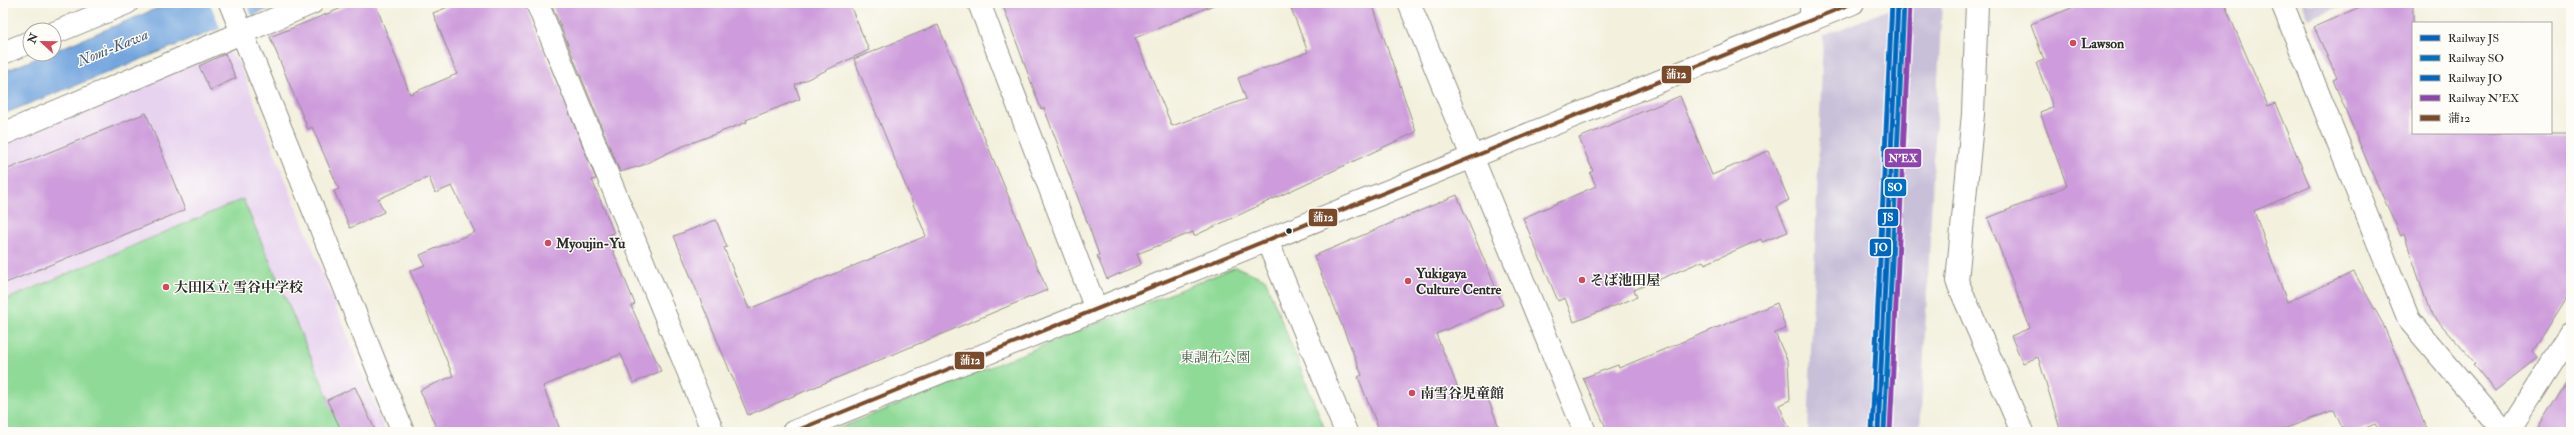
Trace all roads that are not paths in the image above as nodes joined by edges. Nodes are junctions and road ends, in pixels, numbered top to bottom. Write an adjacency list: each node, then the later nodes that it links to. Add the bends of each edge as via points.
1 (127, 3): 11 (street)
2 (230, 3): 12 (street)
3 (312, 3): 12 (street)
4 (537, 3): 21 (street)
5 (979, 3): 18 (street)
6 (1409, 3): 16 (street)
7 (1853, 3): 10 (street)
8 (1977, 3): 25 (street, via 1973,114 1957,281)
9 (2282, 3): 26 (street, via 2408,320)
10 (1811, 12): 16 (street)
11 (62, 30)
12 (241, 30): 15 (street); 20 (street)
13 (22, 45): 14 (street)
14 (3, 53)
15 (3, 134)
16 (1472, 156): 17 (street); 24 (street)
17 (1267, 240): 18 (street); 23 (street)
18 (1096, 309): 22 (street)
19 (2571, 333): 27 (street)
20 (403, 432)
21 (713, 432)
22 (792, 432)
23 (1346, 432)
24 (1585, 432)
25 (2022, 432)
26 (2504, 432)
27 (2508, 432)

